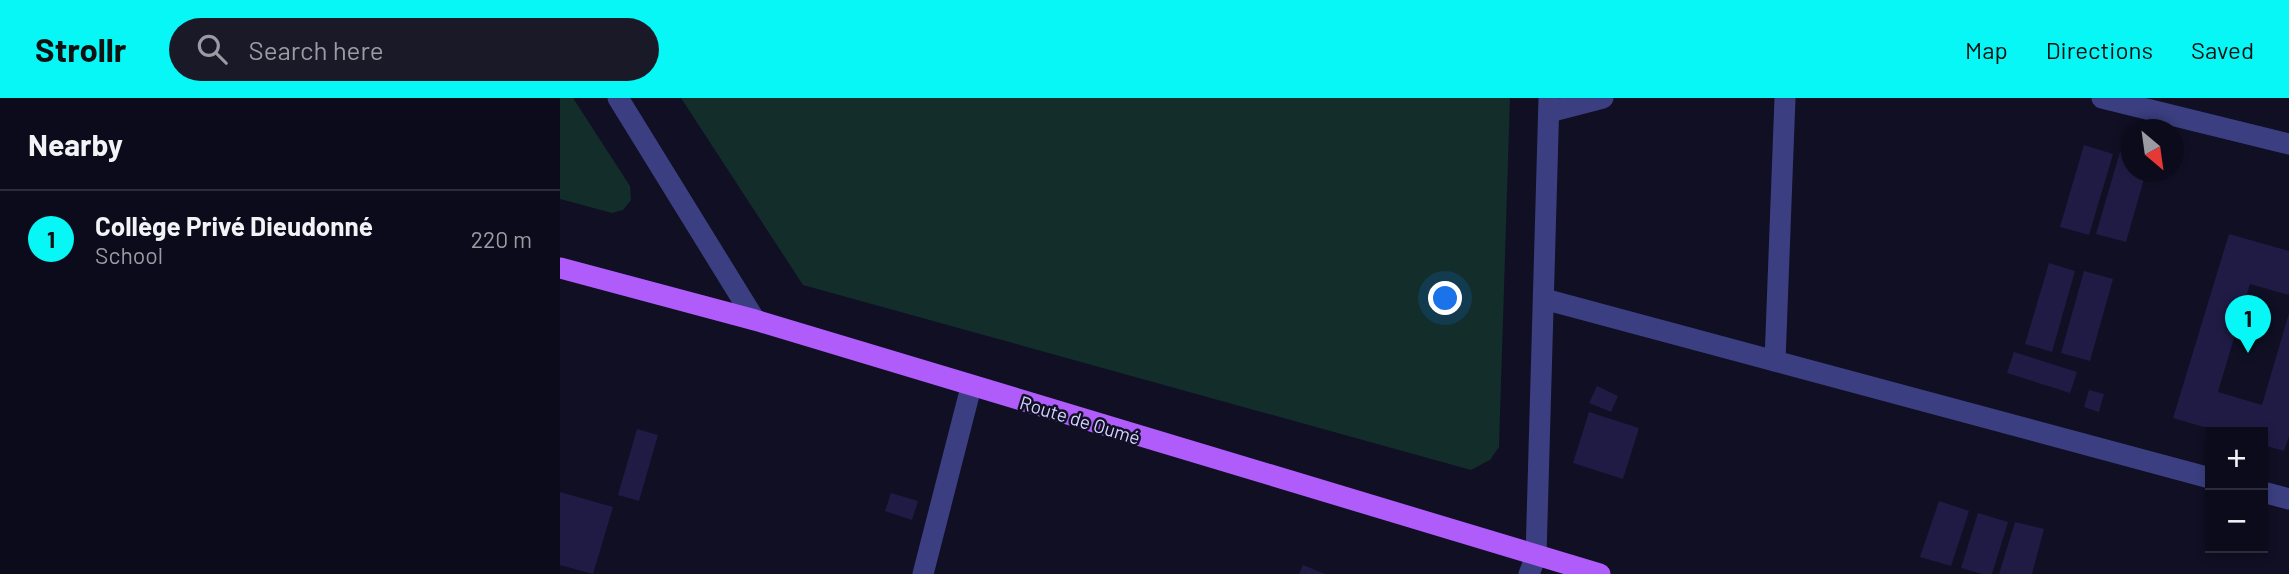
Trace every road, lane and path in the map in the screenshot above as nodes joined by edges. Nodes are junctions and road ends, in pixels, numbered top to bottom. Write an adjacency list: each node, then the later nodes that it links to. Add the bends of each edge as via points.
1 (618, 98): 9 (street)
2 (1603, 98): 5 (street)
3 (1785, 98): 10 (street)
4 (2102, 98): 6 (street)
5 (1549, 105): 8 (street)
6 (2289, 144)
7 (560, 268): 9 (main road, Route de Oumé)
8 (1544, 299): 10 (street); 15 (street)
9 (755, 320): 11 (main road, Route de Oumé)
10 (1775, 361): 12 (street)
11 (971, 387): 15 (main road, Route de Oumé); 16 (street)
12 (2205, 477)
13 (2268, 493): 14 (street)
14 (2289, 499)
15 (1533, 565): 17 (main road, Route de Oumé)
16 (923, 574)
17 (1600, 574)

